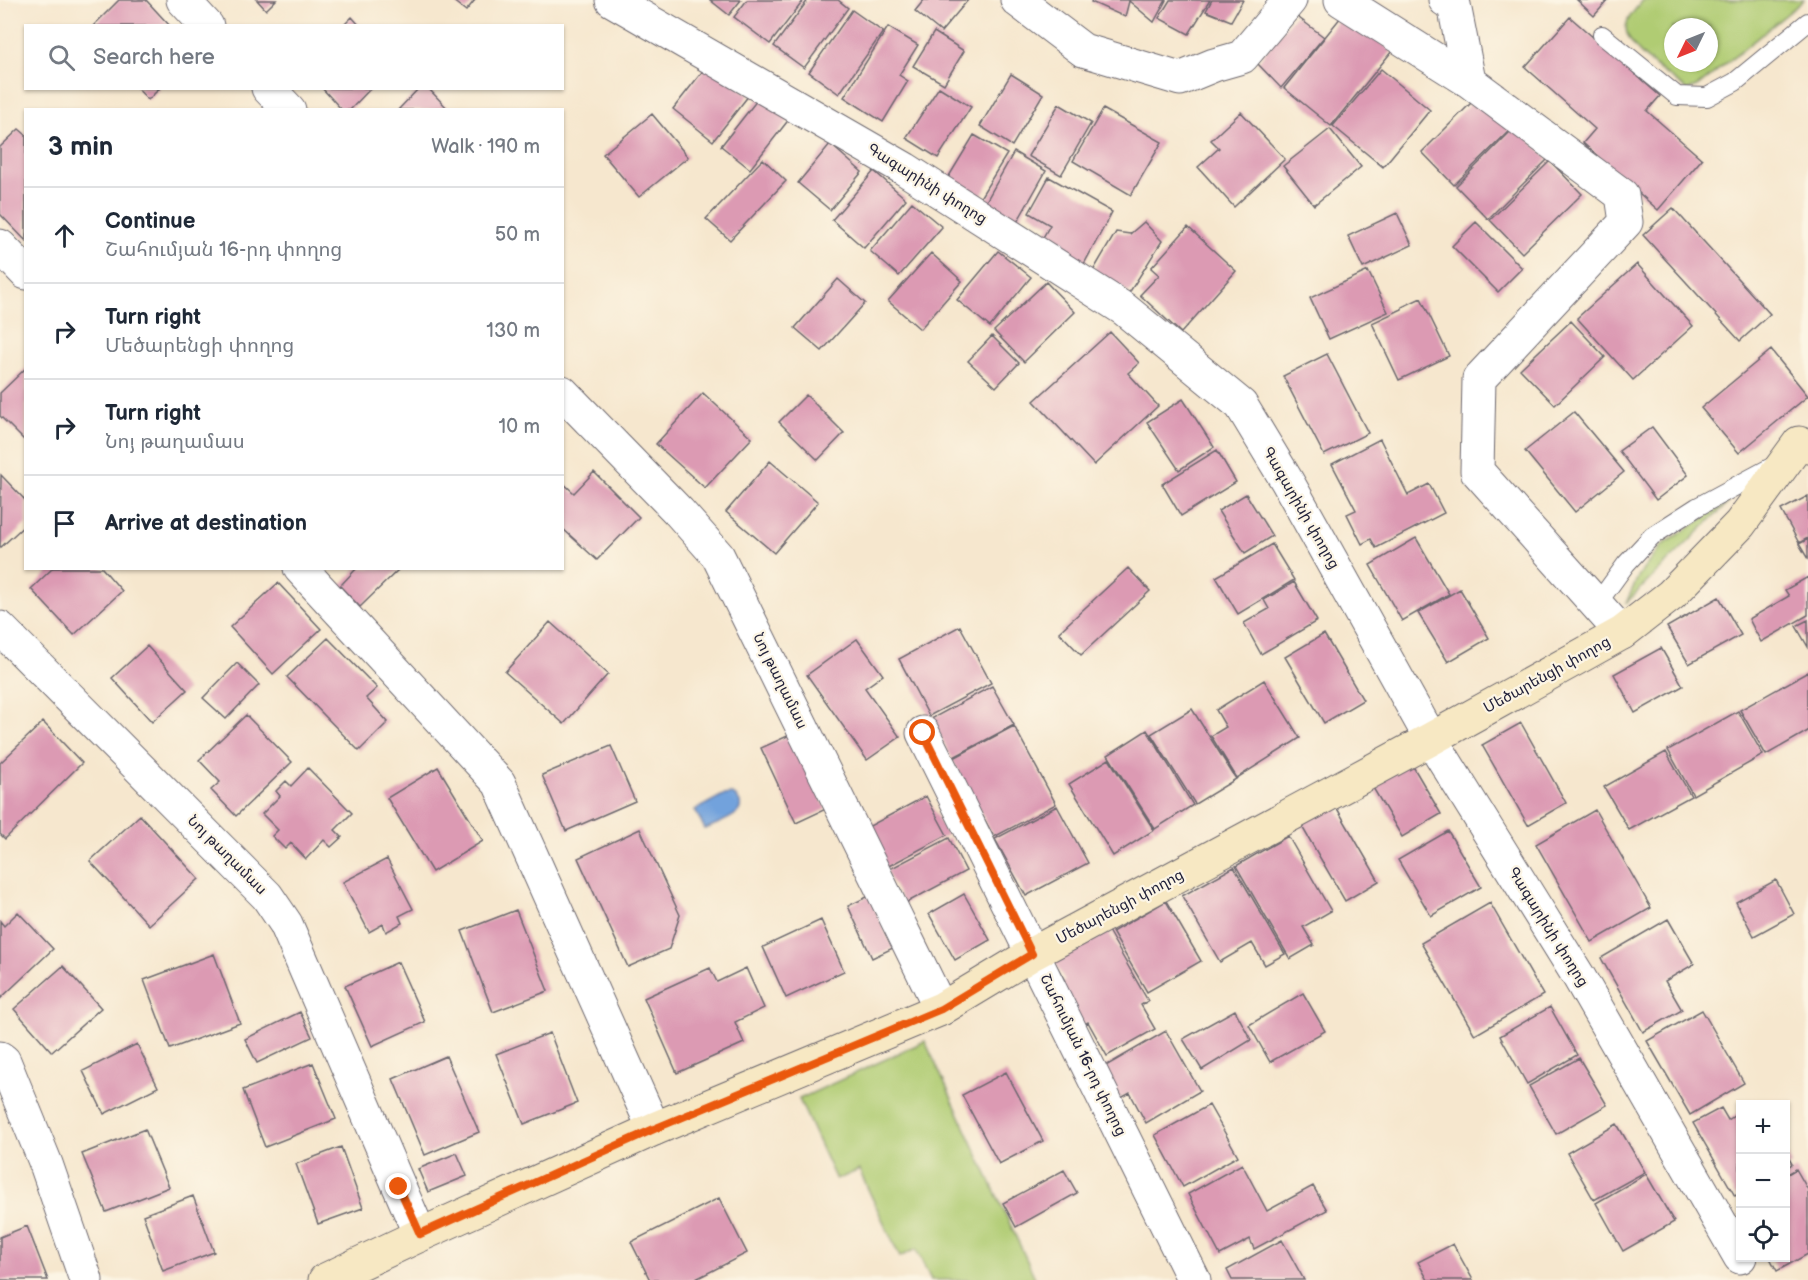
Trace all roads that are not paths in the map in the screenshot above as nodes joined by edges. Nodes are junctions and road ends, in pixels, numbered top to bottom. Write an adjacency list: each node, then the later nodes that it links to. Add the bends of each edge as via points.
1 (183, 0): 8 (street)
2 (1017, 0): 3 (street, via 1083,50 1180,79 1242,57)
3 (1290, 0)
4 (1341, 0): 10 (street)
5 (1445, 0): 10 (street, via 1454,5)
6 (614, 1): 22 (street, Գագարինի փողոց, via 905,169 1124,309 1240,405 1287,481)
7 (1808, 22): 9 (lane, via 1736,82 1707,97 1677,96)
8 (205, 24)
9 (1602, 35)
10 (1469, 81): 18 (street, via 1622,195 1626,222 1479,379 1477,471)
11 (270, 90): 12 (street)
12 (287, 108)
13 (0, 246): 14 (street)
14 (24, 271)
15 (564, 394): 24 (street, Նոյ թաղամաս, via 718,556)
16 (1801, 445): 18 (lane, via 1652,536); 20 (street, Մեծարենցի փողոց, via 1740,524 1671,595)
17 (302, 570): 26 (street, via 499,783)
18 (1597, 604): 20 (street)
19 (0, 628): 27 (street, Նոյ թաղամաս, via 267,896 286,924)
20 (1622, 633): 22 (street, Մեծարենցի փողոց)
21 (923, 733): 23 (street, Շահումյան 16-րդ փողոց)
22 (1431, 739): 23 (street, Մեծարենցի փողոց); 28 (street, Գագարինի փողոց, via 1579,977)
23 (1032, 954): 24 (street, Մեծարենցի փողոց); 32 (street, Շահումյան 16-րդ փողոց)
24 (941, 1009): 26 (street, Մեծարենցի փողոց)
25 (0, 1058): 30 (street, via 46,1164)
26 (654, 1129): 27 (street, Մեծարենցի փողոց)
27 (420, 1234): 31 (street, Մեծարենցի փողոց)
28 (1736, 1248)
29 (1744, 1262): 33 (street, Գագարինի փողոց)
30 (86, 1280)
31 (325, 1280)
32 (1194, 1280)
33 (1754, 1280)

